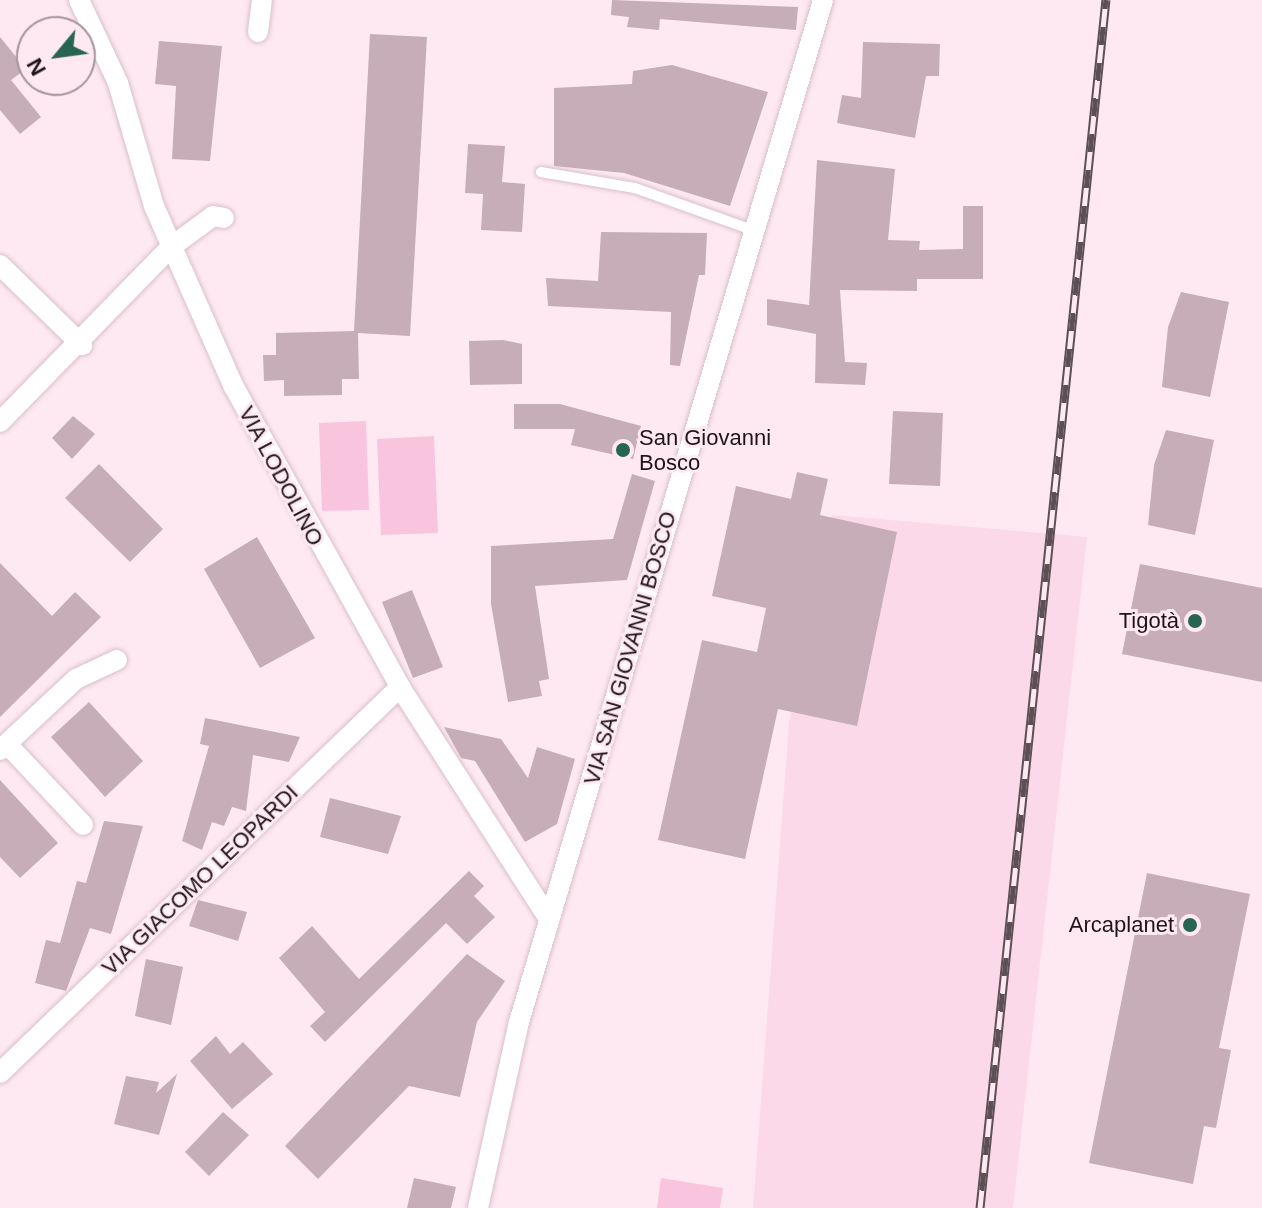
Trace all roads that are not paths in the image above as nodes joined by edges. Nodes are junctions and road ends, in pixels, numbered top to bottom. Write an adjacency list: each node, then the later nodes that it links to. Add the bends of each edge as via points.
1 (79, 0): 8 (street, VIA LODOLINO, via 118,83)
2 (262, 0): 4 (street)
3 (823, 0): 7 (street, VIA SAN GIOVANNI BOSCO)
4 (258, 32)
5 (541, 172): 7 (lane, via 635,188)
6 (224, 218): 8 (street, via 213,216)
7 (752, 230): 16 (street, VIA SAN GIOVANNI BOSCO)
8 (171, 247): 10 (street); 13 (street, VIA LODOLINO, via 248,414)
9 (0, 265): 10 (street)
10 (82, 345): 11 (street)
11 (0, 422)
12 (117, 660): 14 (street, via 76,679)
13 (400, 687): 16 (street, VIA LODOLINO); 17 (street, VIA GIACOMO LEOPARDI)
14 (4, 747): 15 (street)
15 (83, 825)
16 (549, 919): 18 (street, VIA SAN GIOVANNI BOSCO)
17 (0, 1073)
18 (478, 1208)

